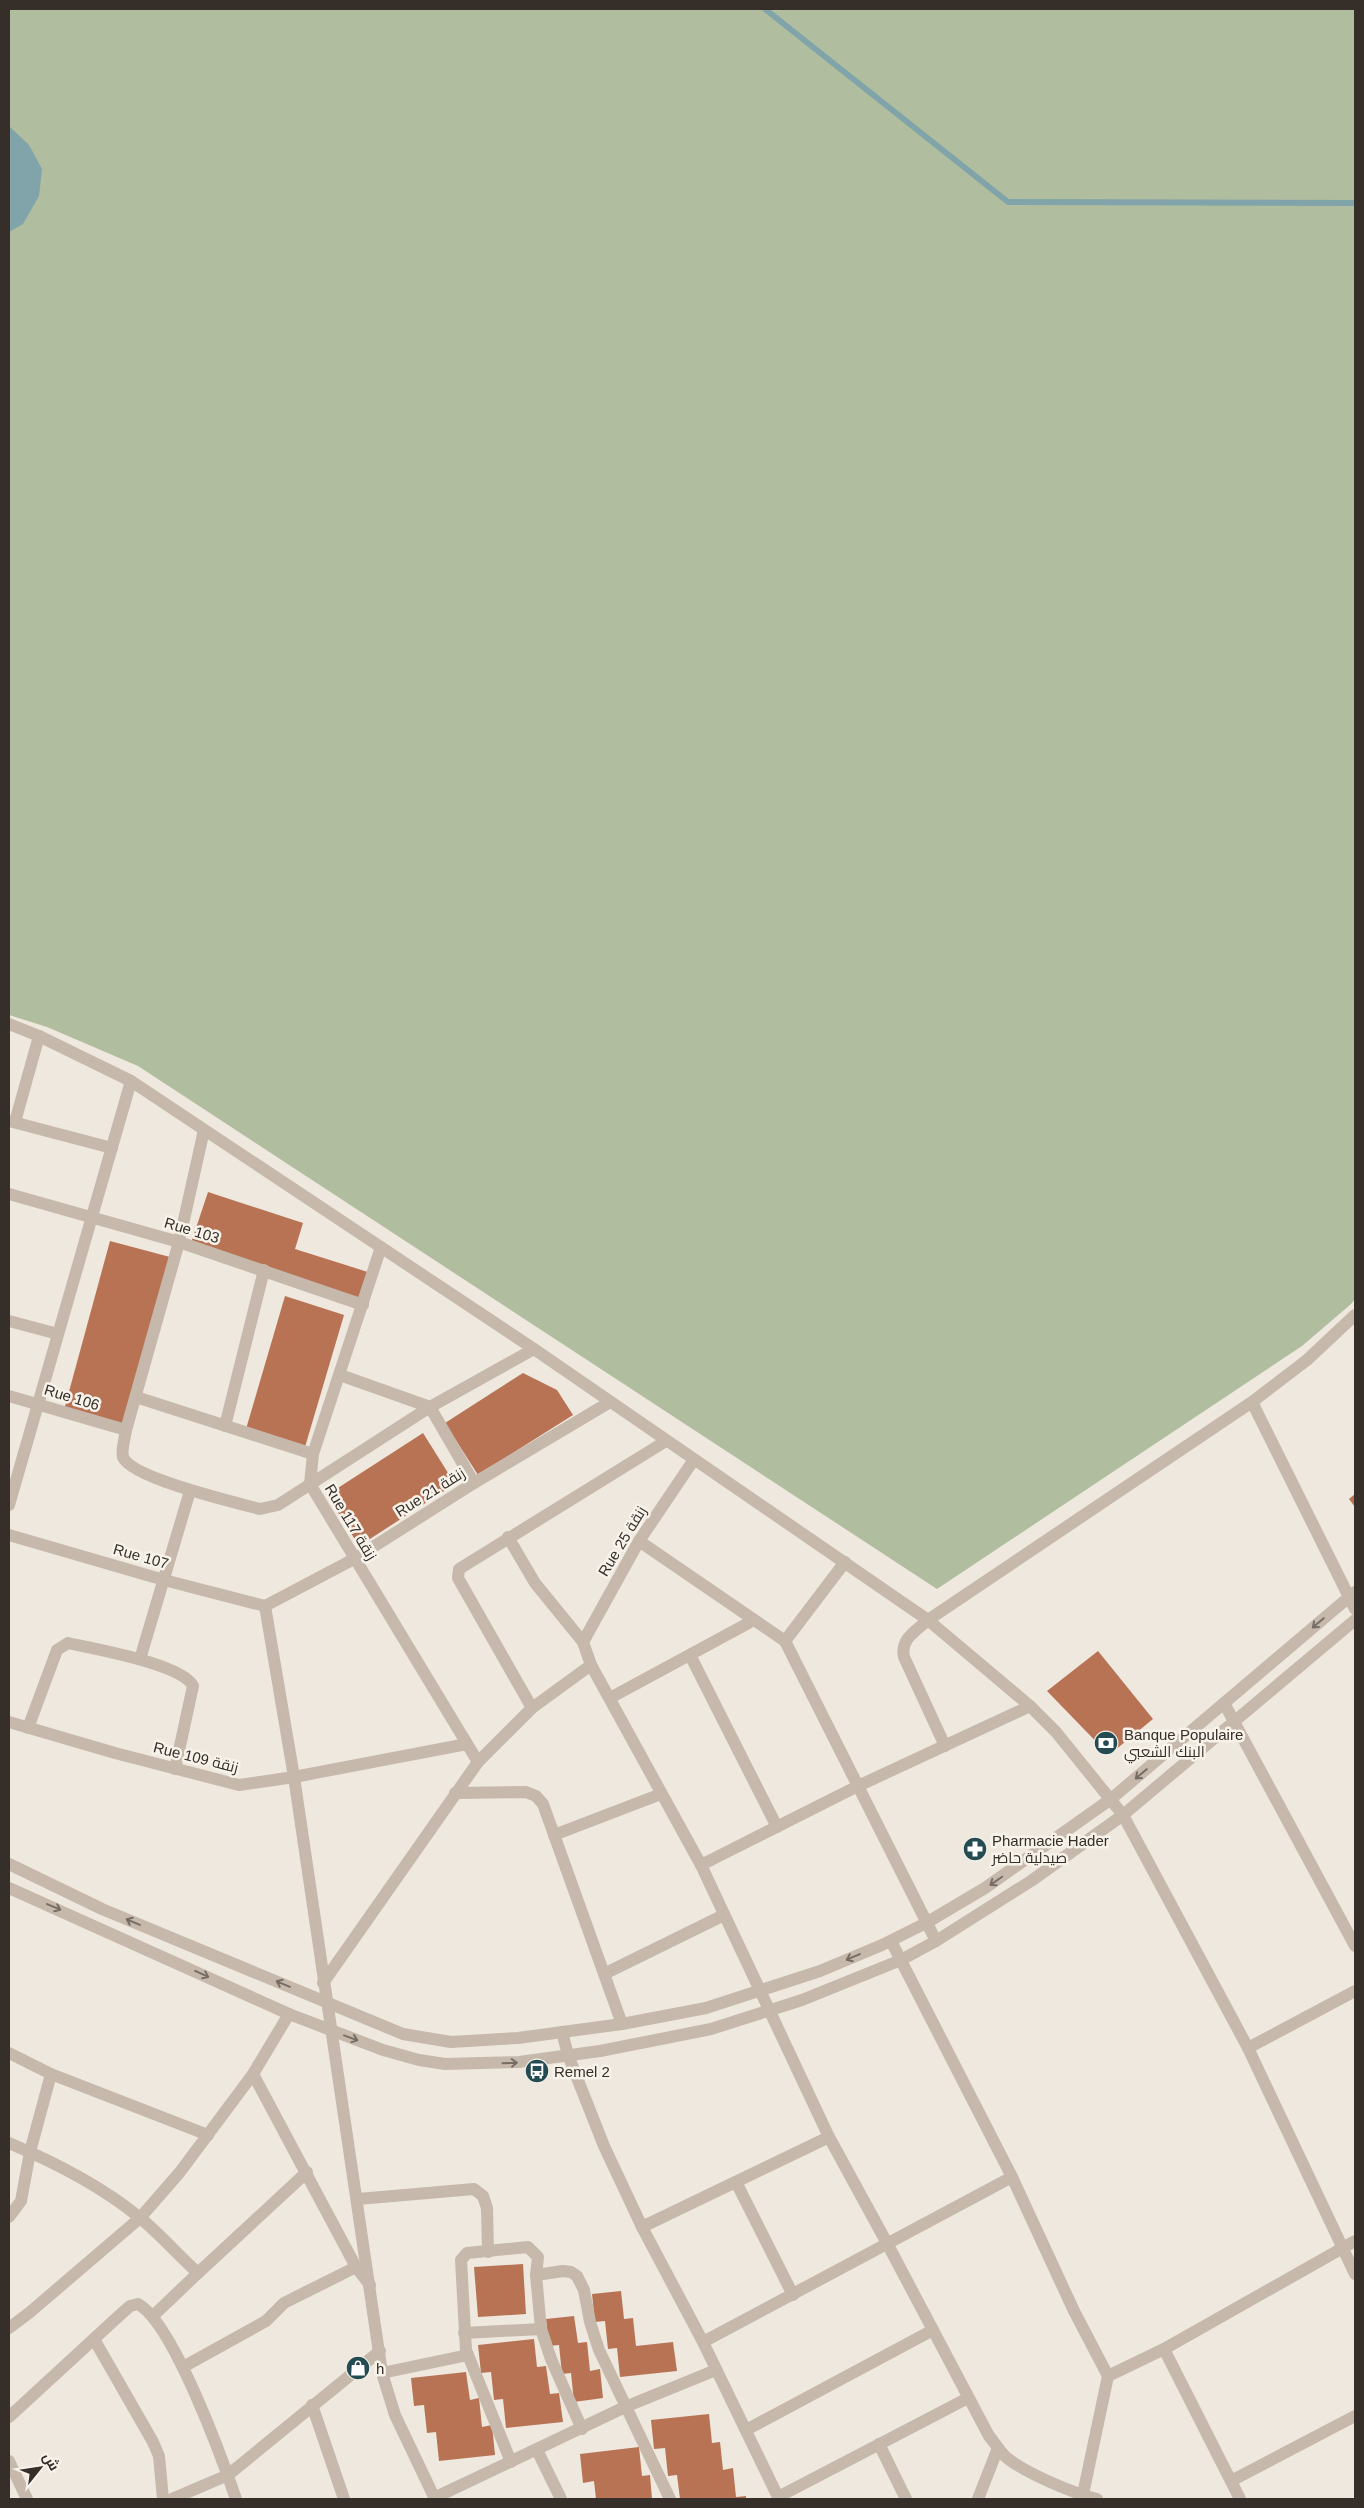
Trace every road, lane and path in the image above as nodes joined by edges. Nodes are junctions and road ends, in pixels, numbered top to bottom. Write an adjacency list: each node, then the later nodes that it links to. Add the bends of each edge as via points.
1 (9, 1024): 2 (street)
2 (39, 1036): 3 (street); 4 (street)
3 (131, 1081): 5 (street); 6 (street)
4 (12, 1121): 6 (street)
5 (204, 1130): 9 (street); 10 (street)
6 (112, 1148): 8 (street)
7 (9, 1194): 8 (street, Rue 103)
8 (92, 1218): 9 (street, Rue 103); 15 (street)
9 (179, 1242): 11 (street, Rue 103); 19 (street)
10 (381, 1248): 12 (street, Rue 117 زنقة); 16 (street)
11 (264, 1270): 12 (street, Rue 103); 24 (street)
12 (363, 1305): 17 (street, Rue 117 زنقة)
13 (1355, 1315): 21 (street, via 1307,1360)
14 (9, 1322): 15 (street)
15 (58, 1334): 22 (street)
16 (534, 1350): 20 (street); 23 (street)
17 (340, 1375): 23 (street); 27 (street, Rue 117 زنقة)
18 (9, 1396): 22 (street, Rue 106)
19 (136, 1396): 24 (street); 25 (street)
20 (610, 1402): 26 (street); 29 (street, Rue 21 زنقة)
21 (1252, 1402): 39 (street); 43 (street)
22 (38, 1403): 25 (street, Rue 106); 32 (street)
23 (430, 1408): 29 (street); 30 (street)
24 (224, 1426): 27 (street)
25 (126, 1430): 31 (street, via 122,1453 131,1466)
26 (666, 1441): 28 (street); 34 (street)
27 (313, 1454): 30 (street, Rue 117 زنقة)
28 (693, 1461): 35 (street, Rue 25 زنقة); 37 (street)
29 (474, 1483): 36 (street, Rue 21 زنقة)
30 (310, 1484): 31 (street, via 278,1505 260,1509); 36 (street, Rue 117 زنقة)
31 (190, 1491): 38 (street)
32 (9, 1501)
33 (9, 1534): 38 (street, Rue 107)
34 (508, 1537): 46 (street, via 535,1583); 53 (street, via 462,1566 457,1573)
35 (639, 1541): 42 (street); 46 (street, Rue 25 زنقة)
36 (354, 1559): 40 (street, Rue 21 زنقة); 57 (street, Rue 117 زنقة)
37 (845, 1562): 43 (street); 45 (street)
38 (164, 1580): 40 (street, Rue 107); 48 (street)
39 (1352, 1594): 41 (street); 51 (street, one-way to 51)
40 (264, 1606): 61 (street)
41 (1355, 1609)
42 (754, 1620): 45 (street); 47 (street)
43 (928, 1620): 52 (street); 58 (street, via 902,1647)
44 (1355, 1620): 55 (street)
45 (785, 1641): 62 (street)
46 (583, 1642): 49 (street)
47 (690, 1655): 50 (street); 67 (street)
48 (140, 1659): 56 (street, via 68,1643 62,1645 57,1650); 60 (street, via 185,1676 193,1686)
49 (591, 1664): 50 (street); 53 (street)
50 (610, 1698): 64 (street)
51 (1224, 1703): 55 (street); 65 (street, one-way to 65)
52 (1030, 1706): 58 (street); 65 (street, via 1056,1732)
53 (532, 1708): 59 (street)
54 (9, 1722): 56 (street, Rue 109 زنقة)
55 (1234, 1722): 66 (street); 76 (street)
56 (28, 1728): 60 (street, Rue 109 زنقة)
57 (467, 1744): 59 (street, Rue 117 زنقة); 61 (street, Rue 109 زنقة)
58 (945, 1746): 62 (street)
59 (478, 1762): 63 (street)
60 (176, 1769): 61 (street, Rue 109 زنقة, via 239,1785)
61 (294, 1777): 79 (street)
62 (858, 1786): 67 (street); 73 (street)
63 (455, 1793): 68 (street, via 531,1793 543,1804); 79 (street)
64 (661, 1794): 68 (street); 70 (street)
65 (1110, 1799): 66 (street); 73 (street, one-way to 73, via 985,1888)
66 (1123, 1815): 75 (street, via 1031,1881); 88 (street)
67 (776, 1827): 70 (street)
68 (554, 1835): 78 (street)
69 (9, 1864): 82 (street, one-way to 69, via 102,1909)
70 (701, 1865): 72 (street)
71 (9, 1888): 84 (street, one-way to 84)
72 (724, 1915): 78 (street); 81 (street)
73 (926, 1923): 74 (street); 75 (street)
74 (891, 1940): 77 (street); 81 (street, one-way to 81, via 820,1971)
75 (936, 1941): 77 (street)
76 (1355, 1946)
77 (901, 1960): 83 (street); 98 (street)
78 (604, 1974): 85 (street)
79 (323, 1983): 82 (street)
80 (1355, 1991): 88 (street)
81 (760, 1992): 83 (street); 85 (street, via 706,2008)
82 (328, 2003): 86 (street); 87 (street, via 403,2034 436,2041 477,2042)
83 (771, 2011): 90 (street, via 711,2029); 94 (street)
84 (289, 2014): 86 (street); 92 (street)
85 (622, 2024): 87 (street)
86 (330, 2030): 90 (street, one-way to 90, via 419,2060 445,2064 519,2062); 100 (street)
87 (562, 2032): 90 (street)
88 (1248, 2048): 104 (street)
89 (9, 2053): 91 (street)
90 (568, 2055): 103 (street, via 604,2146)
91 (51, 2074): 93 (street); 96 (street)
92 (253, 2074): 93 (street); 97 (street)
93 (208, 2135): 102 (street)
94 (829, 2138): 99 (street); 105 (street)
95 (9, 2143): 96 (street)
96 (30, 2152): 101 (street, via 21,2201); 102 (street, via 106,2193)
97 (307, 2172): 107 (street); 108 (street)
98 (1012, 2177): 105 (street); 126 (street)
99 (736, 2182): 103 (street); 112 (street)
100 (358, 2199): 106 (street, via 474,2190 483,2196 487,2208); 111 (street)
101 (9, 2217)
102 (140, 2218): 108 (street); 114 (street)
103 (642, 2227): 119 (street)
104 (1350, 2244): 109 (street); 120 (street)
105 (888, 2245): 112 (street); 116 (street)
106 (488, 2252): 110 (street, via 528,2247 538,2257); 117 (street, via 470,2252 461,2260)
107 (356, 2267): 111 (street); 123 (street, via 284,2303 266,2321)
108 (198, 2273): 113 (street)
109 (1355, 2274)
110 (536, 2276): 115 (street); 129 (street, via 563,2271 577,2276 584,2290 599,2350)
111 (370, 2285): 121 (street)
112 (793, 2295): 119 (street)
113 (153, 2316): 118 (street, via 142,2306 134,2304); 123 (street)
114 (9, 2328)
115 (541, 2328): 117 (street); 132 (street)
116 (933, 2330): 127 (street); 133 (street)
117 (464, 2333): 122 (street)
118 (94, 2339): 131 (street); 144 (street, via 157,2450)
119 (703, 2342): 124 (street)
120 (1164, 2349): 126 (street); 140 (street)
121 (380, 2351): 125 (street); 128 (street)
122 (468, 2356): 125 (street); 138 (street)
123 (183, 2367): 139 (street)
124 (716, 2370): 129 (street); 133 (street)
125 (382, 2373): 148 (street, via 395,2415)
126 (1108, 2376): 141 (street)
127 (968, 2398): 134 (street); 135 (street)
128 (312, 2405): 139 (street); 147 (street)
129 (625, 2407): 132 (street); 150 (street)
130 (1355, 2416): 140 (street)
131 (9, 2417)
132 (582, 2429): 136 (street)
133 (746, 2430): 142 (street)
134 (879, 2444): 142 (street); 151 (street)
135 (998, 2448): 141 (street, via 1021,2467); 152 (street)
136 (537, 2450): 138 (street); 149 (street)
137 (9, 2461): 143 (street)
138 (511, 2462): 148 (street)
139 (228, 2476): 145 (street); 146 (street)
140 (1231, 2481): 154 (street)
141 (1082, 2497): 153 (street)
142 (779, 2498)
143 (27, 2499)
144 (163, 2499)
145 (172, 2499)
146 (236, 2499)
147 (344, 2499)
148 (434, 2499)
149 (561, 2499)
150 (670, 2499)
151 (906, 2499)
152 (978, 2499)
153 (1097, 2499)
154 (1240, 2499)

